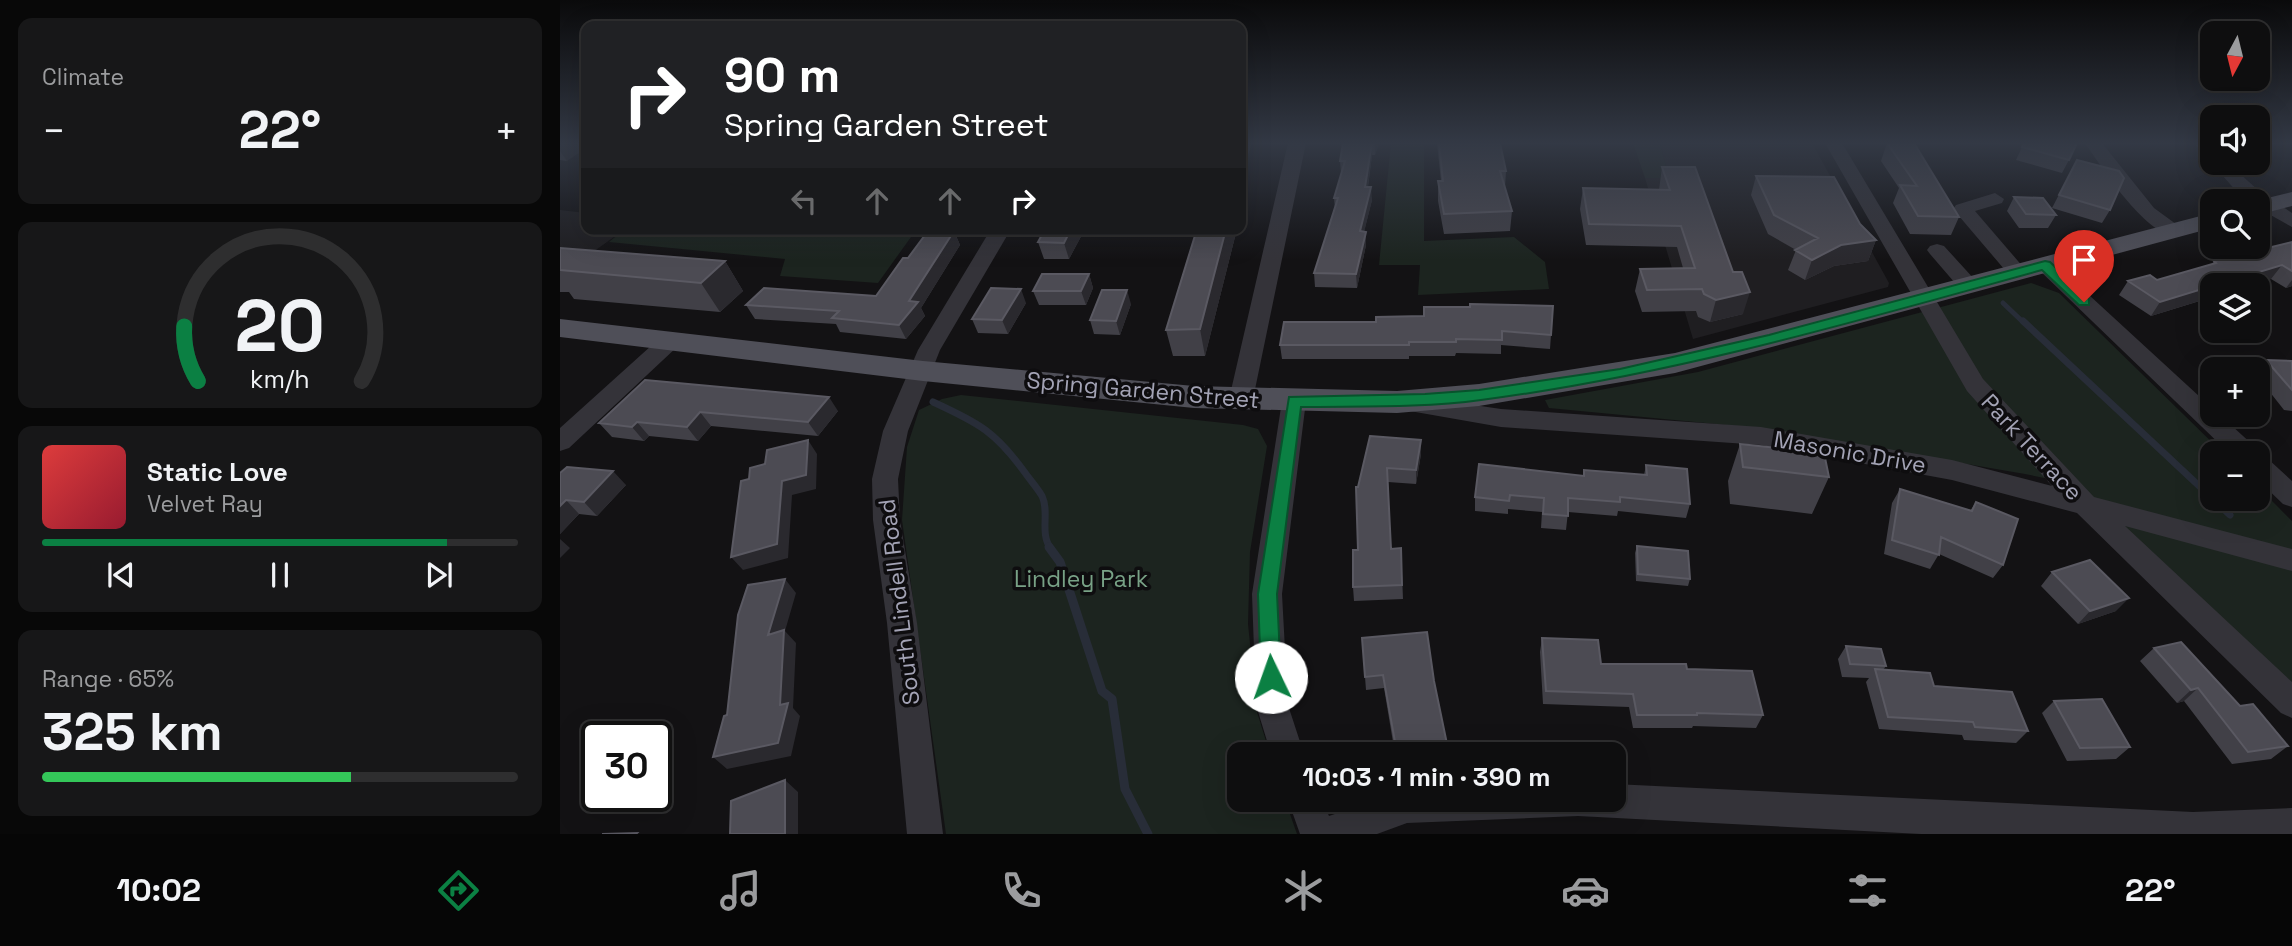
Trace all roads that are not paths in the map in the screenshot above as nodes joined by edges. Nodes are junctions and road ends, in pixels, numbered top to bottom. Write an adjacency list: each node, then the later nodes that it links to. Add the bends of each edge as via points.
1 (1289, 182): 20 (street)
2 (1855, 182): 16 (street, Park Terrace)
3 (2123, 182): 10 (street, via 2147,212)
4 (1995, 199): 14 (street, via 1963,209)
5 (2292, 199): 6 (main road)
6 (2270, 205)
7 (2270, 211): 8 (street)
8 (2292, 221)
9 (2200, 223): 10 (main road, Spring Garden Street)
10 (2173, 231): 13 (main road, Spring Garden Street)
11 (997, 235): 19 (street, South Lindell Road, via 929,350)
12 (1937, 250): 15 (street)
13 (2045, 265): 14 (main road, Spring Garden Street); 23 (street)
14 (2017, 272): 15 (main road, Spring Garden Street)
15 (1968, 285): 16 (main road, Spring Garden Street)
16 (1923, 297): 22 (main road, Spring Garden Street, via 1675,363 1479,395); 27 (street, Park Terrace, via 1975,385)
17 (560, 328): 18 (main road, Spring Garden Street)
18 (670, 341): 19 (main road, Spring Garden Street); 24 (street)
19 (923, 371): 20 (main road, Spring Garden Street); 35 (street, South Lindell Road, via 888,459 885,500)
20 (1241, 399): 21 (main road, Spring Garden Street)
21 (1294, 401): 22 (main road, Spring Garden Street); 30 (street, via 1267,594 1272,705)
22 (1397, 402): 27 (street, Masonic Drive, via 1500,418 1761,436 1952,470)
23 (2232, 441)
24 (560, 442)
25 (2270, 476): 26 (street)
26 (2292, 497)
27 (2085, 505): 28 (street, Masonic Drive); 29 (street, Park Terrace)
28 (2292, 560)
29 (2292, 703)
30 (1283, 742)
31 (1626, 802): 34 (street, via 2193,830)
32 (1310, 812): 36 (street)
33 (1390, 812): 37 (street)
34 (2292, 826)
35 (925, 834)
36 (1318, 834)
37 (1328, 834)

